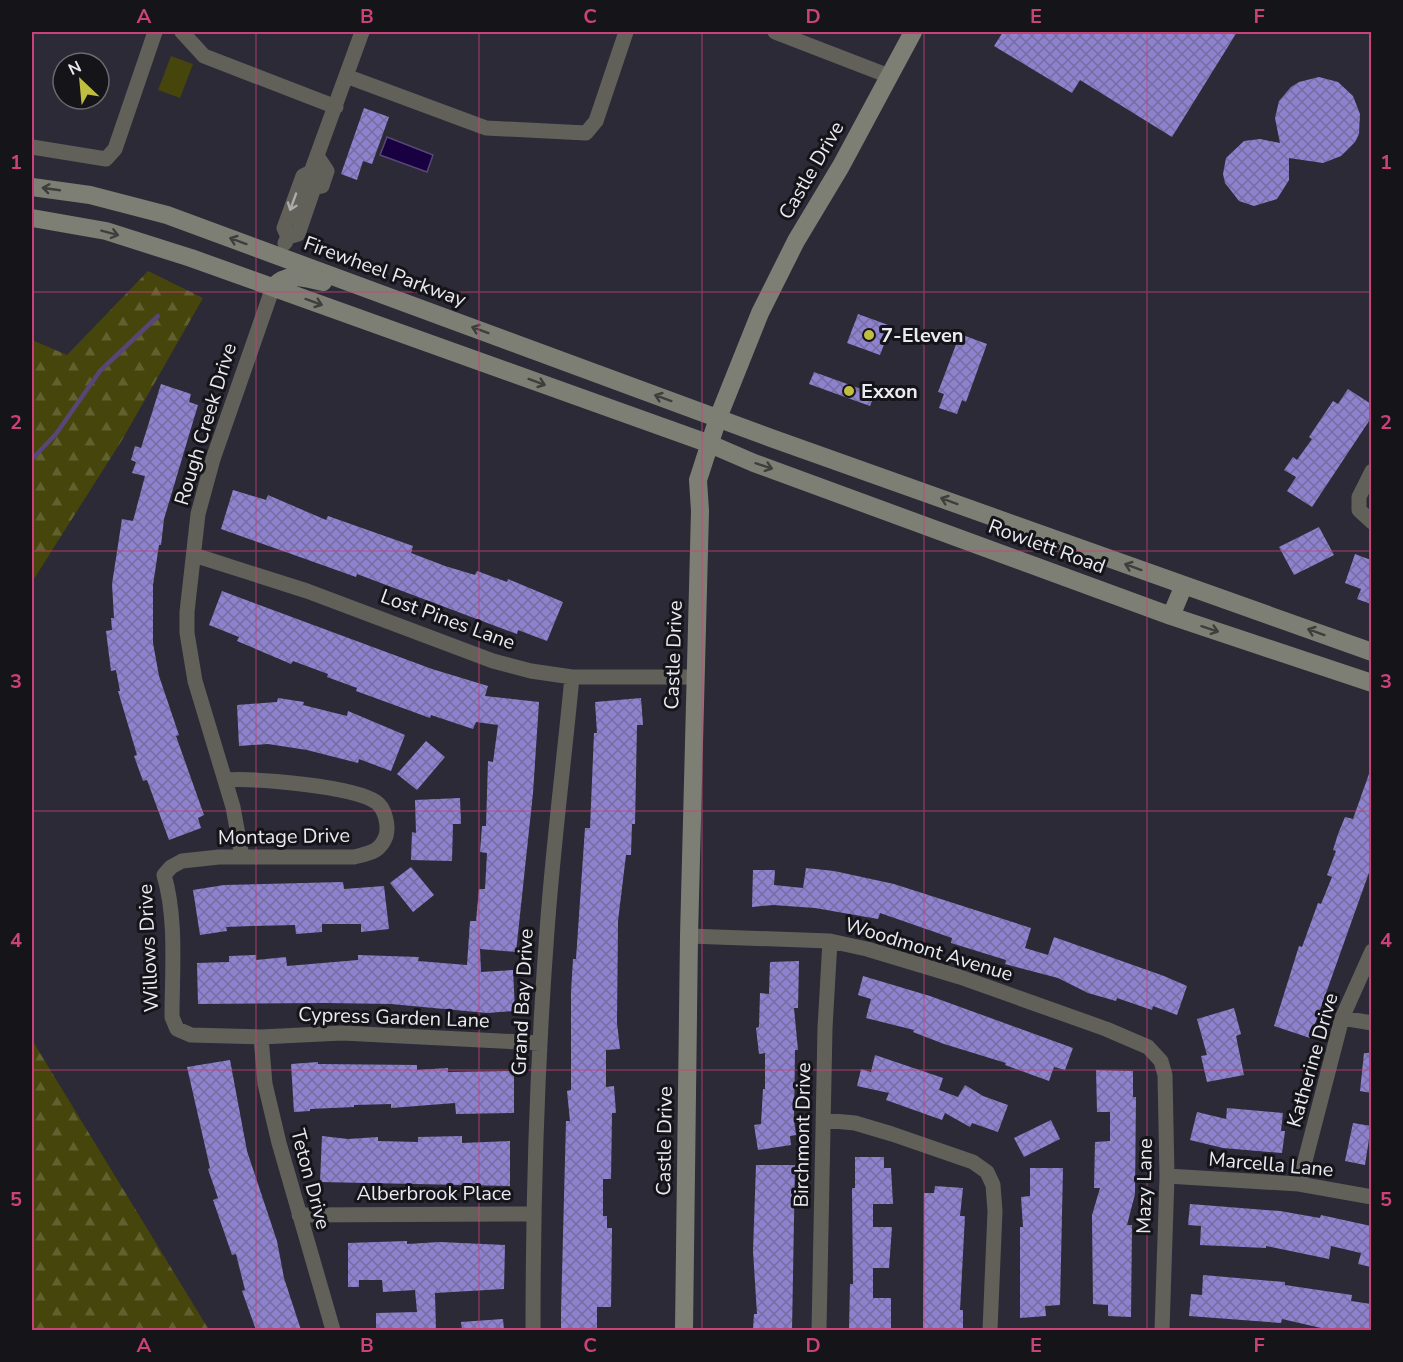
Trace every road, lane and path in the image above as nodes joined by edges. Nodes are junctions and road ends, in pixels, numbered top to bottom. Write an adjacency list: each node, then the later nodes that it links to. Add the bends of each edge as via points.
1 (155, 32): 10 (street, via 115,149 106,159)
2 (182, 32): 9 (street, via 204,56)
3 (362, 32): 7 (street)
4 (626, 32): 7 (street, via 596,121 586,134 486,128)
5 (775, 32): 8 (street)
6 (913, 32): 8 (main road, Castle Drive)
7 (346, 76): 9 (street)
8 (889, 76): 16 (main road, Castle Drive, via 780,270)
9 (336, 106): 13 (street, via 317,156 313,180 303,176 284,228 288,237)
10 (32, 147)
11 (32, 187): 13 (main road, Firewheel Parkway, one-way to 11, via 167,215 90,195)
12 (32, 218): 14 (main road, one-way to 14, via 106,231)
13 (279, 256): 15 (main road, Firewheel Parkway)
14 (273, 287): 15 (main road, via 282,278 293,276); 17 (main road, one-way to 17); 20 (street, Rough Creek Drive, via 213,459 198,514)
15 (401, 300): 16 (main road, Firewheel Parkway, one-way to 15)
16 (718, 418): 17 (main road, Castle Drive); 21 (main road, Rowlett Road, one-way to 16)
17 (710, 444): 22 (main road, Rowlett Road, one-way to 22); 25 (main road, Castle Drive, via 698,480)
18 (1371, 471): 19 (street, via 1359,497 1359,510)
19 (1371, 522)
20 (194, 555): 24 (street, Lost Pines Lane, via 307,591 493,661); 27 (street, Rough Creek Drive, via 187,633 195,681)
21 (1184, 585): 22 (main road); 23 (main road, Rowlett Road, one-way to 21)
22 (1171, 616): 26 (main road, Rowlett Road, one-way to 26)
23 (1371, 652)
24 (572, 677): 25 (street, Lost Pines Lane); 37 (street, Grand Bay Drive, via 547,928)
25 (695, 677): 30 (main road, Castle Drive)
26 (1371, 683)
27 (225, 780): 28 (street, Rough Creek Drive); 28 (street, Montage Drive, via 284,782 362,796 377,802 384,812 387,831 382,846 374,853 354,857)
28 (242, 857): 29 (street, Montage Drive, via 182,861)
29 (171, 867): 35 (street, Willows Drive, via 164,875 169,890 172,936 172,1017)
30 (689, 936): 31 (street, Woodmont Avenue); 47 (main road, Castle Drive)
31 (830, 941): 38 (street, Woodmont Avenue, via 960,977); 39 (street, Birchmont Drive)
32 (1371, 951): 33 (street, Katherine Drive)
33 (1342, 1018): 34 (street); 41 (street, Katherine Drive)
34 (1371, 1023)
35 (177, 1029): 36 (street, Cypress Garden Lane, via 191,1035)
36 (261, 1037): 37 (street, Cypress Garden Lane, via 342,1033); 44 (street, Teton Drive, via 265,1084)
37 (540, 1043): 43 (street, Grand Bay Drive)
38 (1148, 1047): 40 (street, Mazy Lane, via 1161,1061 1165,1075)
39 (823, 1120): 48 (street, Birchmont Drive); 49 (street, via 855,1123 892,1134 973,1162 987,1172 996,1211)
40 (1167, 1176): 41 (street, Marcella Lane); 50 (street, Mazy Lane)
41 (1299, 1184): 42 (street, Marcella Lane)
42 (1371, 1197)
43 (533, 1214): 44 (street, Alberbrook Place); 46 (street, Grand Bay Drive)
44 (298, 1215): 45 (street, Teton Drive)
45 (333, 1330)
46 (533, 1330)
47 (684, 1330)
48 (819, 1330)
49 (990, 1330)
50 (1162, 1330)

